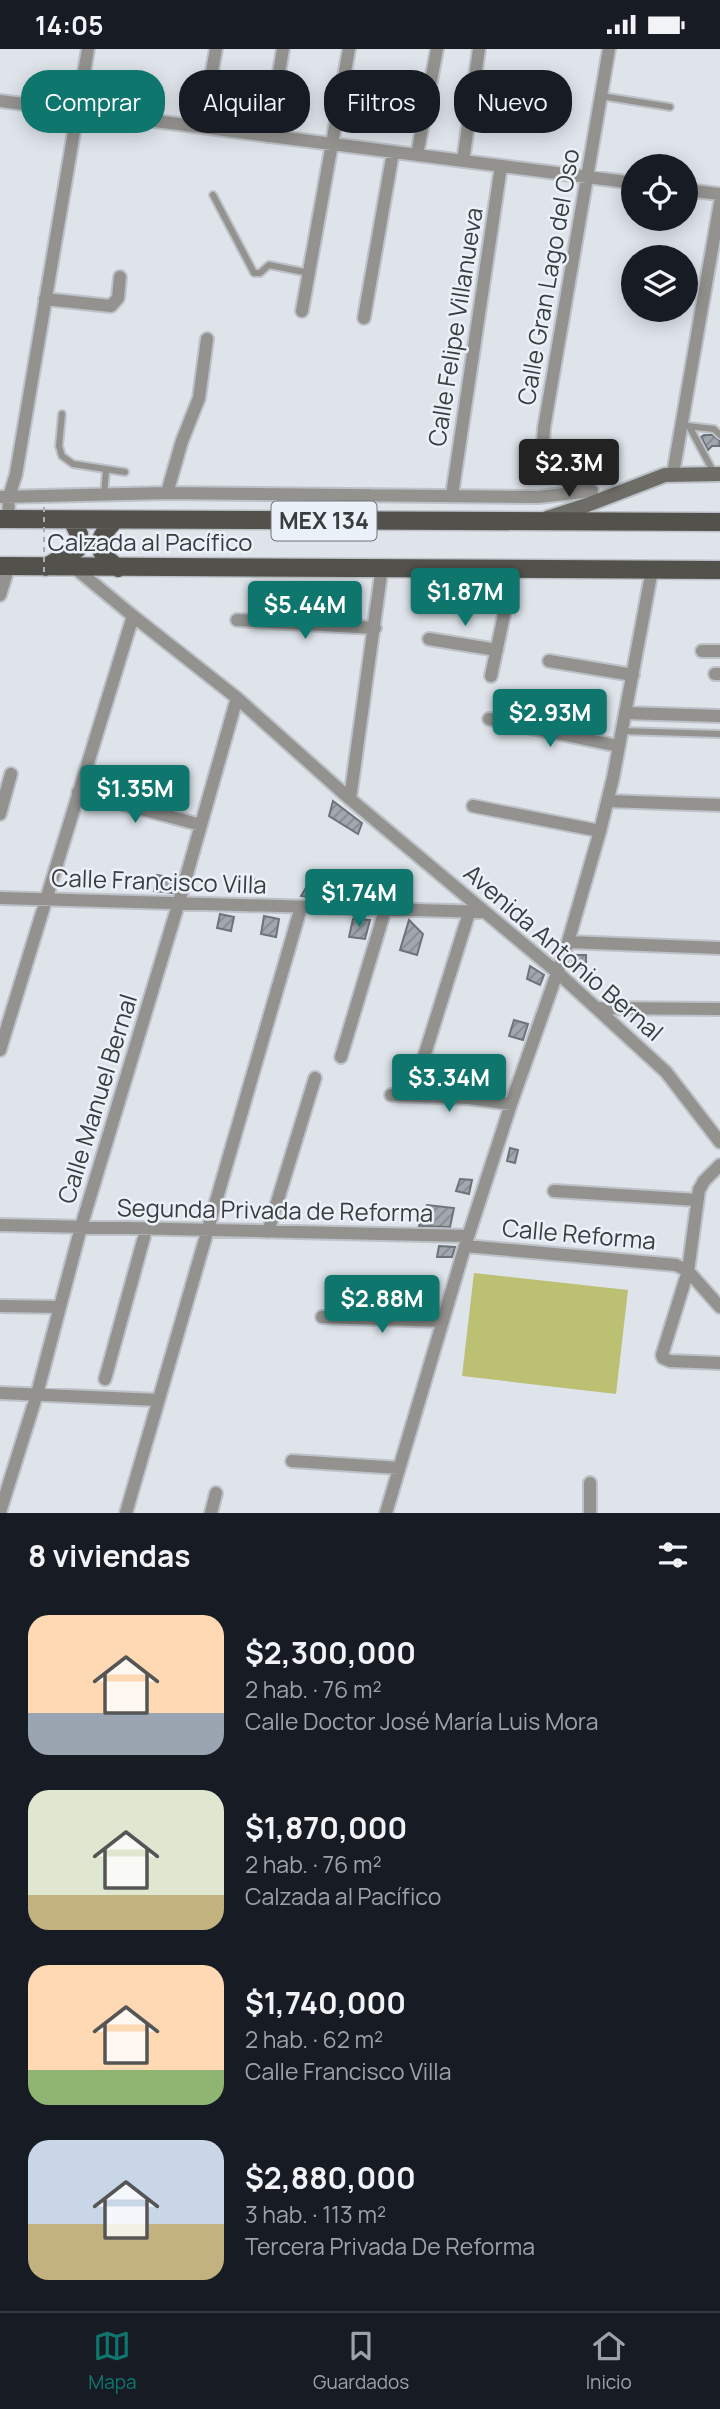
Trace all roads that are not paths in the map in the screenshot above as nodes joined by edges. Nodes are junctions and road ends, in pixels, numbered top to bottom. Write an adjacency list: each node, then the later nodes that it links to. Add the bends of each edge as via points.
1 (88, 49): 8 (street)
2 (216, 49): 9 (street)
3 (283, 49): 16 (street)
4 (349, 49): 17 (street)
5 (437, 49): 19 (street)
6 (479, 49): 20 (street)
7 (609, 49): 10 (street, Calle Gran Lago del Oso)
8 (84, 70)
9 (212, 70)
10 (601, 96): 13 (lane); 22 (street, Calle Gran Lago del Oso)
11 (0, 101): 12 (street)
12 (21, 104)
13 (670, 107)
14 (73, 133): 30 (street)
15 (246, 133): 16 (street)
16 (268, 136): 17 (street)
17 (331, 144): 18 (street); 28 (street)
18 (393, 152): 19 (street); 32 (street)
19 (418, 155): 20 (street)
20 (463, 161): 21 (street)
21 (501, 166): 22 (street); 47 (street, Calle Felipe Villanueva)
22 (588, 177): 23 (street); 41 (street, Calle Gran Lago del Oso, via 544,428 541,471)
23 (621, 181)
24 (698, 191): 25 (street)
25 (720, 194)
26 (213, 195): 28 (lane, via 254,273 269,265)
27 (720, 203): 35 (street)
28 (309, 273): 31 (street)
29 (120, 277): 30 (street, via 118,298 111,306)
30 (44, 299): 48 (street, via 16,474)
31 (302, 311)
32 (364, 318)
33 (206, 339): 42 (street, via 199,398)
34 (62, 414): 37 (lane, via 62,456 74,464)
35 (685, 426): 36 (lane, via 714,429); 39 (street); 40 (lane)
36 (720, 435)
37 (106, 471): 38 (lane); 43 (lane)
38 (125, 472)
39 (673, 474): 40 (street); 49 (street)
40 (718, 474)
41 (592, 491): 47 (street, via 538,497); 49 (street)
42 (167, 493): 43 (street); 44 (street)
43 (104, 494): 45 (street)
44 (233, 494): 46 (street); 53 (street)
45 (87, 495): 48 (street); 51 (street)
46 (369, 495): 47 (street); 54 (street)
47 (452, 495)
48 (5, 497): 50 (street)
49 (608, 498): 55 (street)
50 (4, 519): 51 (main road, Calzada al Pacífico / MEX 134)
51 (80, 520): 52 (main road, Calzada al Pacífico / MEX 134); 64 (main road, via 78,546)
52 (114, 521): 53 (main road, Calzada al Pacífico / MEX 134); 60 (main road, via 102,539 101,553)
53 (232, 521): 54 (main road, Calzada al Pacífico / MEX 134)
54 (368, 521): 55 (main road, Calzada al Pacífico / MEX 134)
55 (534, 521): 56 (main road, Calzada al Pacífico / MEX 134)
56 (720, 522)
57 (4, 566): 64 (main road, Calzada al Pacífico / MEX 134); 65 (street)
58 (382, 567): 60 (main road, Calzada al Pacífico / MEX 134); 61 (main road, Calzada al Pacífico / MEX 134); 68 (street)
59 (75, 568): 60 (main road, Calzada al Pacífico / MEX 134); 64 (main road, Calzada al Pacífico / MEX 134); 66 (street, Avenida Antonio Bernal)
60 (118, 568)
61 (514, 568): 62 (main road, Calzada al Pacífico / MEX 134); 70 (street)
62 (652, 570): 63 (main road, Calzada al Pacífico / MEX 134); 74 (street, Calle Reforma)
63 (720, 570)
64 (45, 572)
65 (0, 596)
66 (133, 616): 76 (street, Avenida Antonio Bernal); 84 (street)
67 (237, 620): 68 (street)
68 (375, 628): 85 (street)
69 (429, 639): 70 (street)
70 (497, 650): 75 (street)
71 (702, 651): 72 (street)
72 (720, 651)
73 (548, 661): 74 (street)
74 (633, 675): 77 (street, Calle Reforma)
75 (491, 676)
76 (237, 698): 85 (street, Avenida Antonio Bernal); 90 (street, Calle Manuel Bernal)
77 (625, 713): 78 (street); 80 (street, Calle Reforma)
78 (720, 716)
79 (489, 719): 82 (street)
80 (621, 731): 81 (lane); 82 (street, Calle Reforma)
81 (720, 734)
82 (618, 745): 86 (street, Calle Reforma)
83 (11, 773): 89 (street)
84 (78, 792): 90 (street); 93 (street)
85 (350, 799): 97 (street, Avenida Antonio Bernal)
86 (608, 801): 87 (street); 91 (street, Calle Reforma)
87 (720, 805)
88 (473, 806): 91 (street)
89 (0, 811)
90 (201, 825): 94 (street, Calle Manuel Bernal)
91 (600, 831): 99 (street, Calle Reforma)
92 (0, 898): 93 (street, Calle Francisco Villa)
93 (47, 899): 94 (street, Calle Francisco Villa); 104 (street)
94 (179, 902): 95 (street, Calle Francisco Villa); 115 (street, Calle Manuel Bernal)
95 (301, 907): 96 (street, Calle Francisco Villa); 117 (street)
96 (385, 910): 98 (street, Calle Francisco Villa); 105 (street)
97 (485, 912): 98 (street, Calle Francisco Villa); 101 (street, Avenida Antonio Bernal)
98 (469, 913): 106 (street)
99 (568, 942): 100 (street); 101 (street, Calle Reforma)
100 (720, 947)
101 (558, 973): 102 (street, Avenida Antonio Bernal); 109 (street, Calle Reforma)
102 (596, 1008): 103 (street); 110 (street, Avenida Antonio Bernal, via 666,1072)
103 (720, 1009)
104 (0, 1050)
105 (341, 1057)
106 (423, 1060)
107 (315, 1078): 118 (street)
108 (391, 1095): 109 (street)
109 (510, 1104): 119 (street, Calle Reforma)
110 (720, 1142)
111 (720, 1165): 113 (street, via 704,1181)
112 (554, 1191): 113 (street)
113 (697, 1200): 120 (street)
114 (0, 1225): 115 (street, Segunda Privada de Reforma)
115 (81, 1227): 116 (street, Segunda Privada de Reforma); 122 (street, Calle Manuel Bernal)
116 (146, 1230): 117 (street, Segunda Privada de Reforma); 127 (street)
117 (206, 1231): 118 (street, Segunda Privada de Reforma); 130 (street)
118 (268, 1232): 119 (street, Segunda Privada de Reforma)
119 (466, 1241): 120 (street, Calle Reforma, via 676,1265); 125 (street, Calle Reforma)
120 (688, 1271): 123 (street); 126 (street, via 663,1358)
121 (0, 1305): 122 (street)
122 (60, 1307): 129 (street, Calle Manuel Bernal)
123 (720, 1307)
124 (322, 1317): 125 (street)
125 (442, 1321): 132 (street, Calle Reforma)
126 (720, 1363)
127 (105, 1379)
128 (0, 1393): 129 (street)
129 (37, 1394): 130 (street); 135 (street, Calle Manuel Bernal)
130 (158, 1400): 136 (street)
131 (292, 1461): 132 (street)
132 (400, 1468): 138 (street, Calle Reforma)
133 (590, 1483): 139 (street)
134 (216, 1493): 137 (street)
135 (0, 1512)
136 (126, 1513)
137 (211, 1513)
138 (386, 1513)
139 (590, 1513)

